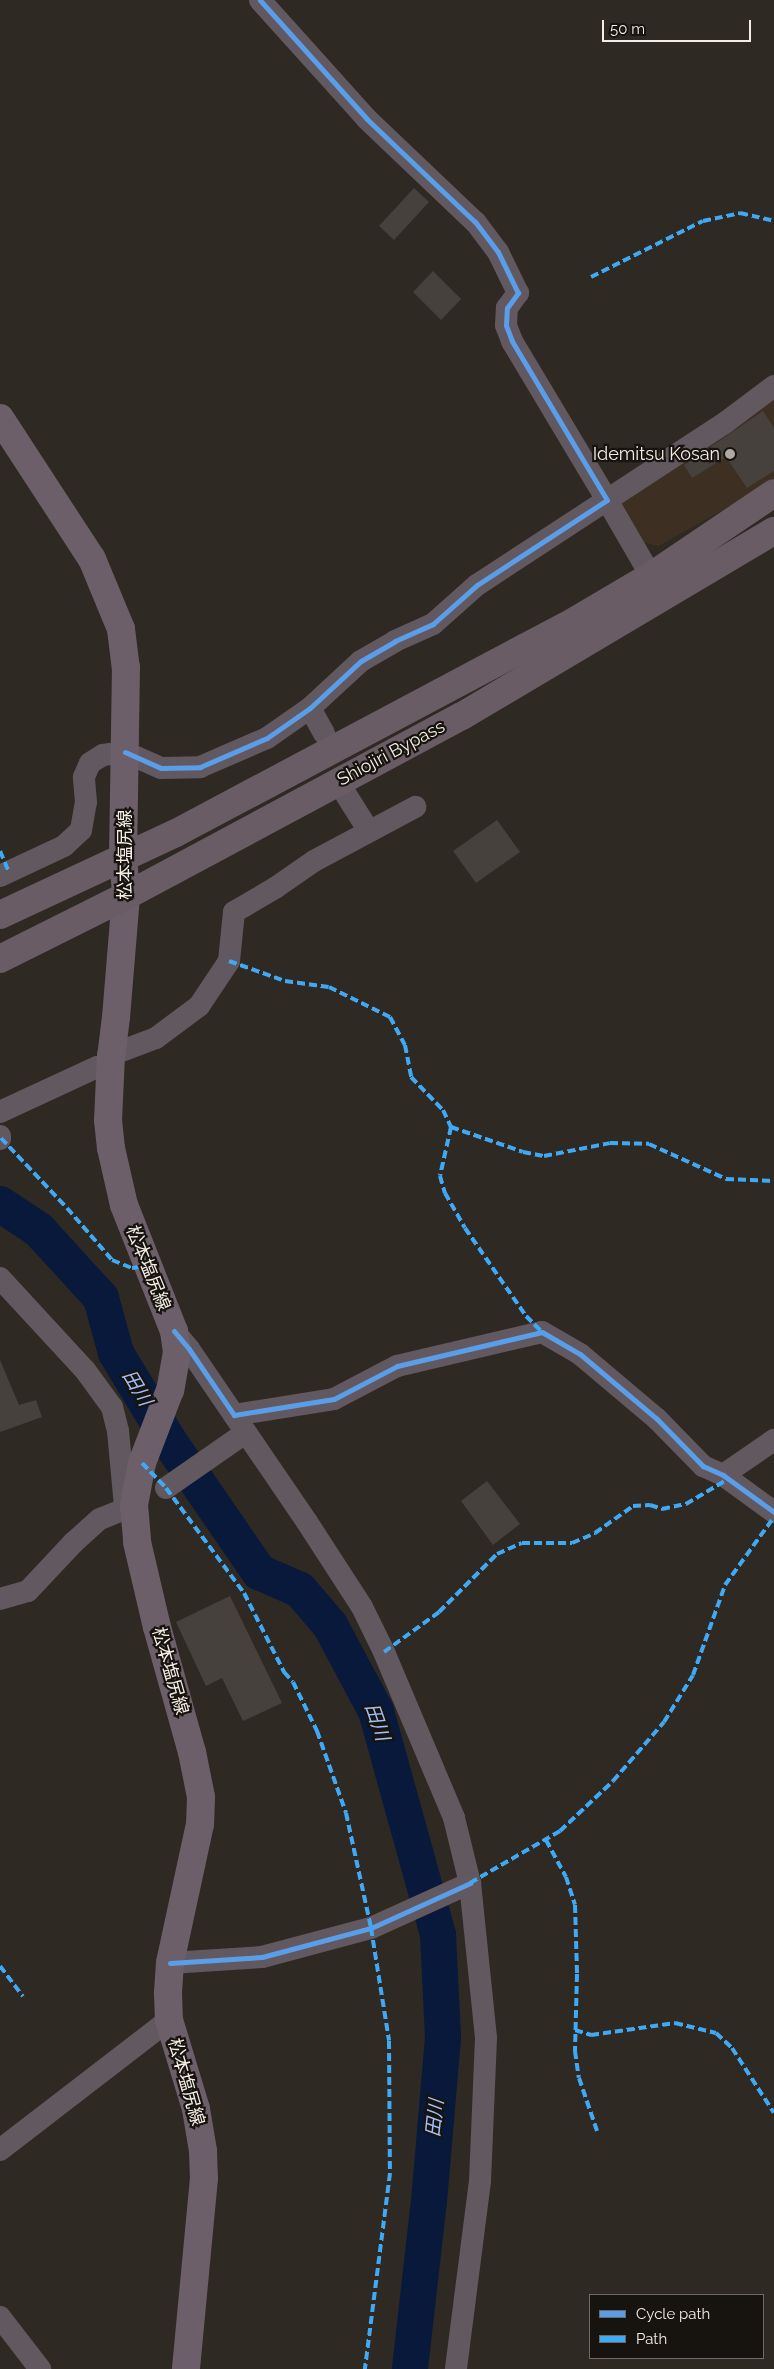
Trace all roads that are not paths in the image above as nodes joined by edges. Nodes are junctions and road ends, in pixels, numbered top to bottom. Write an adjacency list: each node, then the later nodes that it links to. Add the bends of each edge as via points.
1 (260, 0): 5 (street, via 367,119 475,222 498,252 518,293 507,308 506,325 512,341)
2 (774, 386): 5 (street, via 726,422)
3 (0, 418): 10 (main road, 松本塩尻線, via 92,559 121,628 127,701)
4 (774, 493): 7 (highway, Shiojiri Bypass)
5 (607, 500): 7 (street); 8 (street, via 477,585 433,624 361,661)
6 (774, 531): 11 (highway, Shiojiri Bypass, via 471,711)
7 (651, 576): 14 (highway, Shiojiri Bypass, via 548,635 176,834)
8 (310, 708): 9 (street); 10 (street, via 267,738 200,767 161,768)
9 (324, 732)
10 (124, 752): 14 (main road, 松本塩尻線); 15 (street, via 103,755 90,764 84,777 86,802 81,830 64,846)
11 (338, 782): 13 (street); 16 (highway, Shiojiri Bypass)
12 (415, 807): 13 (street)
13 (369, 831): 19 (street, via 314,861 234,912 229,961 199,1006 156,1038)
14 (124, 858): 16 (main road, 松本塩尻線); 17 (highway, Shiojiri Bypass)
15 (0, 876)
16 (126, 896): 18 (highway, Shiojiri Bypass); 19 (main road, 松本塩尻線)
17 (0, 915)
18 (0, 959)
19 (110, 1062): 20 (street); 22 (main road, 松本塩尻線, via 109,1129 124,1205)
20 (0, 1112)
21 (0, 1278): 27 (street, via 85,1370 112,1407)
22 (174, 1331): 23 (street, via 189,1349); 27 (main road, 松本塩尻線, via 177,1352 170,1390 142,1463)
23 (239, 1429): 25 (street, via 334,1399 398,1366 542,1332 580,1354 657,1419 703,1466); 26 (street); 30 (street, via 307,1522 362,1607 454,1818)
24 (774, 1440): 25 (street)
25 (723, 1475): 28 (street)
26 (169, 1486)
27 (130, 1506): 29 (street, via 100,1519 28,1591); 31 (main road, 松本塩尻線, via 201,1797 200,1824)
28 (774, 1512)
29 (0, 1599)
30 (464, 1886): 31 (street, via 378,1924 262,1957); 37 (street, via 486,2038 480,2181)
31 (170, 1963): 32 (main road, 松本塩尻線)
32 (169, 2020): 33 (street); 36 (main road, 松本塩尻線, via 196,2109 203,2151 204,2178)
33 (0, 2150)
34 (0, 2318): 35 (street)
35 (40, 2369)
36 (186, 2369)
37 (456, 2369)

